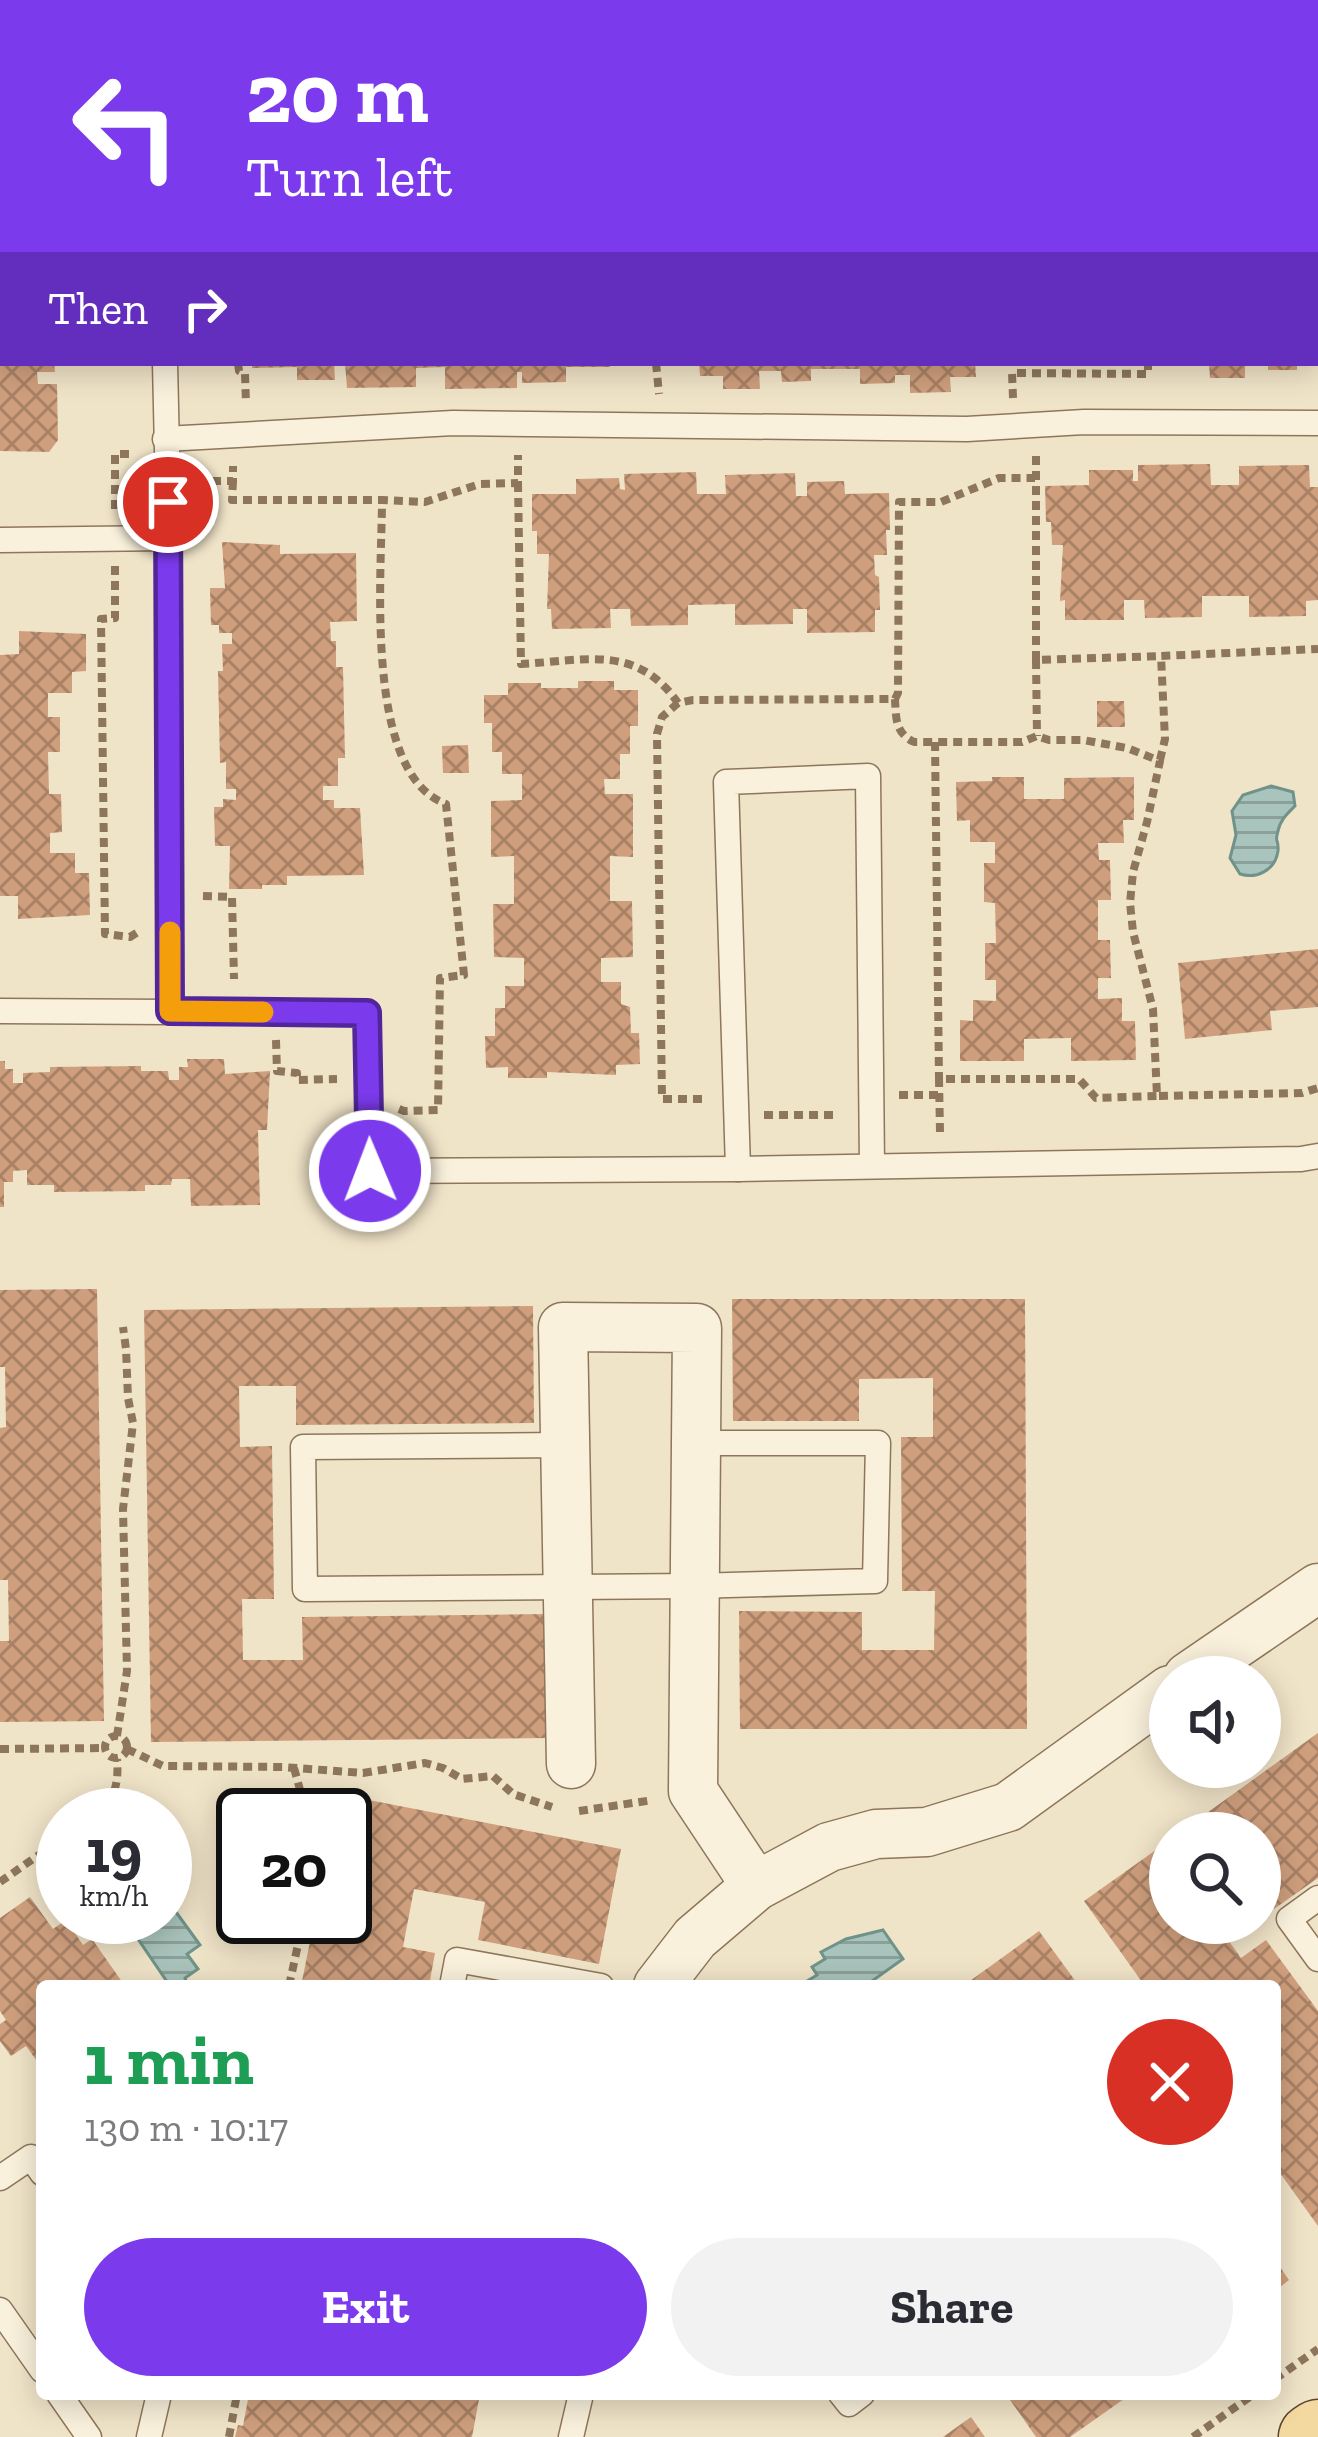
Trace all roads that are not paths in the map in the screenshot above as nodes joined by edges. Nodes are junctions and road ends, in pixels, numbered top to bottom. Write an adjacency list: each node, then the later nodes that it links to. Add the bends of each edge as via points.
1 (165, 366): 3 (lane)
2 (1318, 423): 3 (lane, via 453,423)
3 (165, 439): 4 (lane)
4 (169, 538): 5 (lane); 7 (lane)
5 (0, 539)
6 (0, 1011): 7 (lane)
7 (170, 1011): 10 (lane, via 367,1013 370,1171)
8 (1318, 1156): 9 (lane)
9 (872, 1166): 10 (lane); 10 (lane, via 868,776 726,782)
10 (738, 1169)
11 (694, 1443): 12 (street, via 697,1328 563,1327); 13 (street); 13 (lane, via 878,1443 875,1582)
12 (564, 1445): 14 (street); 14 (lane, via 303,1447 304,1589)
13 (694, 1586): 14 (lane); 19 (street, via 693,1791)
14 (568, 1588): 18 (street)
15 (1318, 1588): 16 (street)
16 (1219, 1656)
17 (1149, 1705): 19 (street, via 1008,1807 927,1832 829,1847)
18 (572, 1764)
19 (756, 1886): 24 (street, via 695,1938)
20 (1318, 1898): 21 (lane, via 1289,1919)
21 (1318, 1960)
22 (453, 1980): 23 (lane, via 457,1960)
23 (568, 1980)
24 (663, 1980)
25 (36, 2164): 26 (lane, via 31,2157)
26 (0, 2178)
27 (0, 2310): 28 (lane)
28 (36, 2361)
29 (63, 2400): 32 (lane)
30 (158, 2400): 33 (lane)
31 (580, 2400): 34 (lane)
32 (89, 2437)
33 (149, 2437)
34 (571, 2437)

